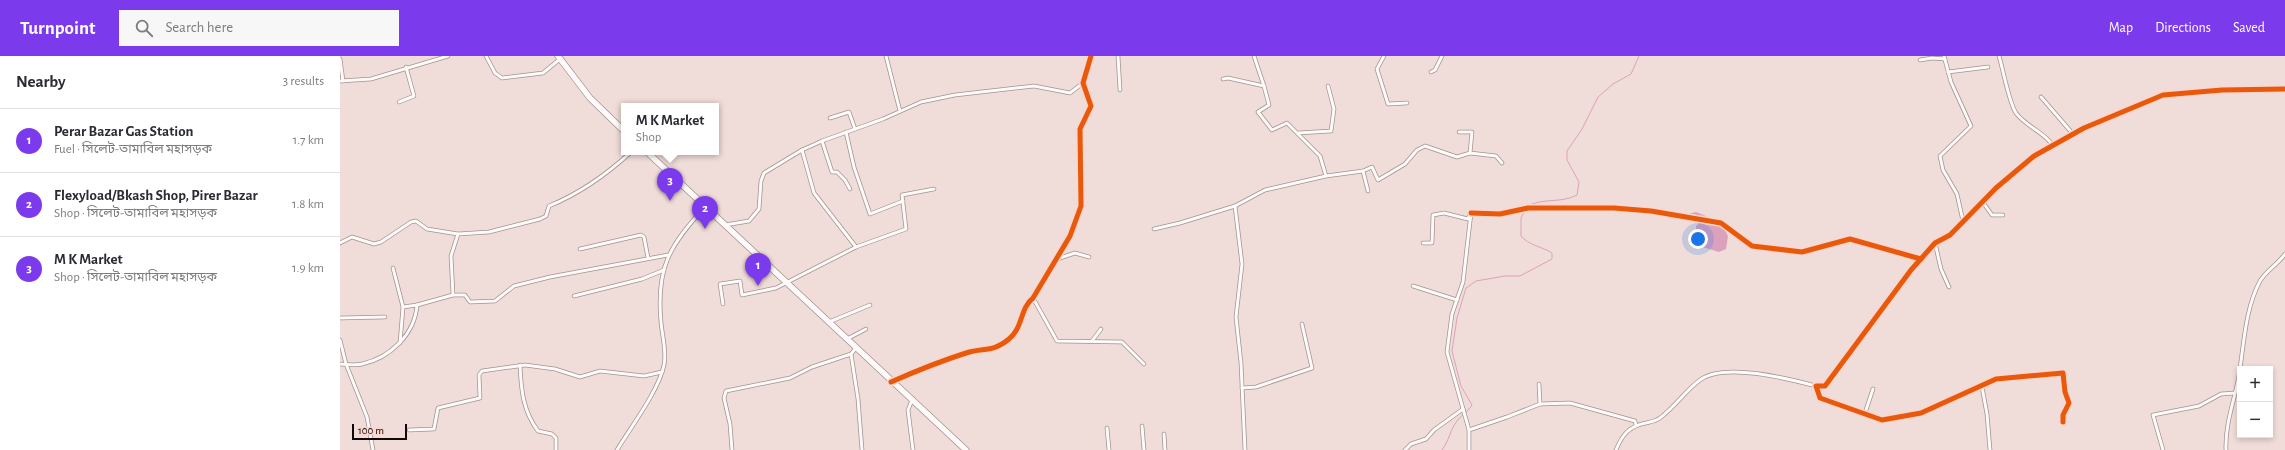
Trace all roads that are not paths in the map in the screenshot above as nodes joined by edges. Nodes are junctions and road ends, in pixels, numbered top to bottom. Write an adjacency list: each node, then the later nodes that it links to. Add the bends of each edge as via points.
1 (448, 56): 15 (street)
2 (486, 56): 10 (street, via 495,73 502,78 543,73)
3 (886, 56): 28 (street)
4 (1091, 56): 20 (street)
5 (1118, 56): 23 (street)
6 (1254, 56): 21 (street)
7 (1384, 56): 27 (street, via 1377,69 1388,104)
8 (1442, 56): 16 (street, via 1435,70)
9 (1999, 56): 37 (street, via 2015,112 2028,126 2050,140)
10 (559, 57): 30 (highway, via 590,98)
11 (1944, 58): 13 (street); 17 (street)
12 (340, 59): 19 (street)
13 (1920, 60)
14 (1988, 66): 17 (street)
15 (406, 67): 19 (street, via 371,79); 26 (street, via 414,96)
16 (1431, 72)
17 (1948, 72): 54 (street, via 1971,126 1940,156 1943,170 1957,194)
18 (1223, 80): 21 (street, via 1228,78)
19 (342, 81)
20 (1083, 83): 28 (street, via 1070,93 1034,86 972,92 921,102); 67 (street, via 1091,106 1080,129 1081,206 1070,236)
21 (1264, 86): 34 (street, via 1269,105 1258,112 1260,116 1272,130 1287,123)
22 (1328, 86): 34 (street, via 1334,109 1331,131)
23 (1120, 90)
24 (2285, 90): 35 (street, via 2222,90 2163,95)
25 (2041, 98): 35 (street)
26 (399, 102)
27 (1407, 103)
28 (900, 111): 31 (street)
29 (830, 118): 31 (street, via 849,112)
30 (621, 128)
31 (855, 129): 32 (street)
32 (846, 132): 36 (street); 48 (street, via 854,167 870,214)
33 (1459, 132): 39 (street, via 1472,132)
34 (1298, 133): 44 (street, via 1320,156)
35 (2073, 134): 37 (street)
36 (822, 141): 38 (street); 45 (street, via 832,172 836,172 845,180)
37 (2052, 145): 49 (street, via 2034,156)
38 (802, 150): 55 (street, via 764,173 761,181 760,209 749,221); 61 (street, via 814,193)
39 (1470, 153): 42 (street, via 1496,156); 43 (street, via 1457,157 1425,146 1417,150 1405,164 1378,180 1372,168)
40 (627, 155): 57 (street, via 590,186 570,198 549,206 546,216 540,219 489,232)
41 (650, 155): 51 (highway)
42 (1502, 163)
43 (1363, 171): 44 (street); 47 (street)
44 (1326, 176): 50 (street, via 1265,190)
45 (850, 189)
46 (934, 189): 48 (street, via 902,195)
47 (1368, 191)
48 (903, 201): 61 (street, via 906,229)
49 (1982, 202): 53 (street, via 1992,215); 54 (street)
50 (1235, 206): 56 (street); 103 (street, via 1242,264 1236,317)
51 (705, 207): 55 (highway); 64 (street, via 685,229)
52 (1471, 213): 59 (street, via 1468,219 1444,213 1433,216 1432,243); 68 (street, via 1500,214 1528,208 1614,208 1644,211 1721,223 1752,246 1802,252 1850,239); 77 (street, via 1463,282)
53 (2003, 215)
54 (1964, 221): 60 (street, via 1950,235)
55 (725, 225): 71 (highway)
56 (1154, 228)
57 (458, 234): 58 (street, via 427,229 416,221 381,242 374,244 352,237); 74 (street, via 451,256)
58 (340, 243)
59 (1423, 243)
60 (1935, 243): 68 (street); 73 (street, via 1941,269)
61 (856, 247): 71 (street)
62 (580, 249): 66 (street, via 641,235 644,237)
63 (2285, 254): 105 (street, via 2260,282 2244,336)
64 (668, 255): 66 (street); 70 (street)
65 (1089, 257): 67 (street, via 1075,253)
66 (648, 258): 74 (street, via 514,286 495,301 470,302 465,295)
67 (1056, 259): 76 (street)
68 (1921, 259): 101 (street, via 1825,386)
69 (394, 268): 81 (street)
70 (664, 270): 75 (street, via 642,279); 98 (street, via 659,285 665,363)
71 (785, 281): 78 (street, via 776,288 742,295 740,280 720,284); 84 (highway)
72 (1413, 286): 77 (street)
73 (1949, 287)
74 (453, 295): 79 (street)
75 (574, 296)
76 (1033, 298): 90 (street, via 1057,341); 99 (street, via 1026,303 1011,338 995,349 968,352)
77 (1457, 300): 108 (street, via 1452,314 1448,352)
78 (723, 304)
79 (417, 305): 81 (street); 91 (street, via 413,326)
80 (870, 305): 84 (street)
81 (403, 307): 91 (street)
82 (385, 317): 83 (street)
83 (340, 318)
84 (828, 322): 88 (highway)
85 (1302, 324): 103 (street, via 1312,368 1256,387)
86 (866, 329): 88 (street)
87 (1101, 329): 90 (street)
88 (846, 339): 92 (highway)
89 (340, 340): 95 (street)
90 (1092, 341): 96 (street, via 1122,342)
91 (400, 343): 95 (street, via 377,358 361,364)
92 (856, 348): 93 (street); 99 (highway)
93 (851, 354): 120 (street, via 812,367 790,378 726,391 724,398); 121 (street)
94 (340, 364): 95 (street)
95 (346, 364): 117 (street, via 367,417)
96 (1144, 364)
97 (520, 365): 98 (street, via 580,377 600,371 644,376); 114 (street, via 480,372 480,398 438,408 434,429); 118 (street, via 522,398 533,424 538,432 552,434 556,438)
98 (662, 372): 119 (street, via 644,408)
99 (892, 382): 106 (highway)
100 (1539, 384): 107 (street)
101 (1816, 386): 109 (street, via 1820,398); 111 (street, via 1770,374 1718,372 1700,379 1658,420)
102 (1982, 387): 109 (street, via 1921,413 1882,420); 110 (street, via 1996,379 2063,373 2069,403 2063,415); 131 (street)
103 (1242, 388): 127 (street)
104 (1873, 389): 109 (street)
105 (2235, 394): 132 (street, via 2221,394 2199,406 2153,415); 133 (street, via 2227,428)
106 (912, 400): 122 (street, via 908,410); 123 (highway)
107 (1540, 404): 111 (street, via 1570,403 1634,421); 115 (street)
108 (1463, 409): 115 (street); 128 (street, via 1426,439 1411,444)
109 (1865, 414)
110 (2063, 422)
111 (1636, 425): 130 (street, via 1625,433)
112 (1142, 426): 125 (street)
113 (1108, 428): 124 (street)
114 (408, 430)
115 (1469, 430): 129 (street)
116 (1164, 434): 126 (street)
117 (373, 450)
118 (556, 450)
119 (616, 450)
120 (732, 450)
121 (862, 450)
122 (913, 450)
123 (966, 450)
124 (1109, 450)
125 (1144, 450)
126 (1165, 450)
127 (1245, 450)
128 (1405, 450)
129 (1469, 450)
130 (1616, 450)
131 (1990, 450)
132 (2163, 450)
133 (2226, 450)

